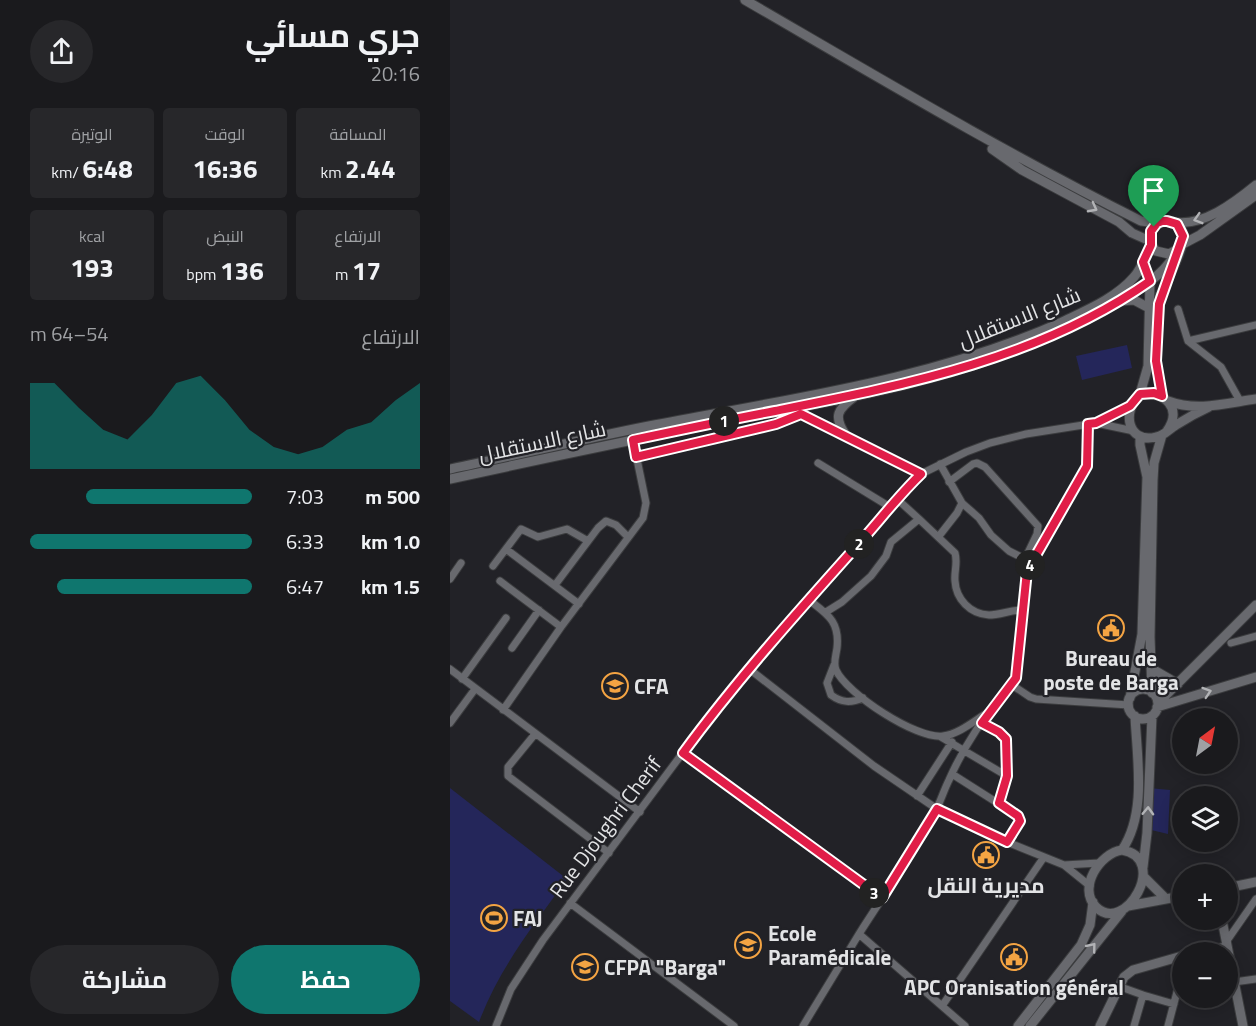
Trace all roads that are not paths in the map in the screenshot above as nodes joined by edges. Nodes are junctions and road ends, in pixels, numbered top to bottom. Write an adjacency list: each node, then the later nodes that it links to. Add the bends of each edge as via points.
1 (745, 0): 2 (main road)
2 (954, 122): 6 (main road, via 1141,221); 7 (main road, one-way to 7, via 1022,170)
3 (1256, 185): 5 (main road, one-way to 5, via 1212,214 1182,224)
4 (1256, 195): 8 (main road)
5 (1173, 222): 6 (main road); 8 (main road, via 1182,232)
6 (1157, 223): 7 (main road, via 1151,231)
7 (1151, 243): 8 (main road, via 1162,254); 9 (main road, شارع الاستقلال)
8 (1179, 248): 10 (main road, شارع الاستقلال, via 1171,262); 18 (main road, via 1160,296 1157,316 1156,361)
9 (1143, 262): 10 (main road); 34 (main road, شارع الاستقلال, via 1126,285 1096,305 1041,331 956,362)
10 (1150, 281): 11 (main road, شارع الاستقلال); 12 (main road)
11 (1118, 301): 12 (main road, via 1134,300); 17 (main road, شارع الاستقلال, via 1006,354 952,372)
12 (1149, 308): 16 (main road, via 1148,366)
13 (1178, 309): 15 (street)
14 (1256, 325): 15 (street)
15 (1188, 341): 20 (street, via 1221,367)
16 (1140, 394): 18 (main road, via 1154,393); 21 (main road)
17 (856, 395): 23 (main road, شارع الاستقلال); 29 (main road, via 838,414 838,423)
18 (1165, 398): 22 (main road, via 1184,406); 28 (main road, via 1173,420)
19 (1256, 399): 20 (main road)
20 (1240, 401): 22 (main road)
21 (1130, 406): 25 (street); 27 (main road, via 1128,419)
22 (1209, 407): 28 (main road)
23 (773, 411): 24 (main road); 30 (main road, شارع الاستقلال)
24 (801, 414): 29 (main road); 31 (street, via 776,424)
25 (1096, 423): 26 (street, Rue Djoughri Cherif); 27 (street)
26 (1088, 424): 33 (street, Rue Djoughri Cherif, via 990,443); 46 (street, via 1087,466)
27 (1137, 433): 28 (main road, via 1147,438); 74 (main road, via 1146,477 1142,634)
28 (1164, 433): 66 (main road, via 1153,480)
29 (847, 436): 35 (street)
30 (633, 440): 31 (street); 36 (main road, شارع الاستقلال)
31 (636, 457): 43 (street, via 646,503 640,523)
32 (818, 464): 40 (street)
33 (940, 464): 35 (street, Rue Djoughri Cherif); 37 (street)
34 (450, 469)
35 (921, 474): 38 (street, Rue Djoughri Cherif)
36 (450, 479)
37 (949, 482): 39 (street); 46 (street, via 977,463 982,464 1038,526)
38 (897, 499): 40 (street, Rue Djoughri Cherif); 41 (street)
39 (962, 503): 42 (street); 46 (street, via 1009,551)
40 (890, 507): 52 (street, Rue Djoughri Cherif)
41 (919, 519): 42 (street); 57 (street, via 891,542 871,576)
42 (939, 536): 56 (street, via 955,553 955,583 963,604 989,615)
43 (628, 537): 44 (street, via 606,521); 53 (street)
44 (588, 541): 45 (street, via 567,529 538,537 521,529); 51 (street)
45 (506, 549): 48 (street); 51 (street)
46 (1028, 560): 56 (street)
47 (462, 563): 49 (street)
48 (493, 566)
49 (450, 579)
50 (500, 581): 55 (street)
51 (555, 585): 53 (street)
52 (809, 600): 57 (street); 64 (street, Rue Djoughri Cherif)
53 (579, 604): 59 (street)
54 (1256, 605): 69 (main road)
55 (539, 610): 59 (street); 62 (street)
56 (1022, 610): 70 (street, via 1017,674)
57 (826, 612): 63 (street, via 837,631)
58 (506, 618): 68 (street)
59 (561, 627): 76 (street)
60 (1256, 636): 61 (street)
61 (1231, 643)
62 (512, 648)
63 (834, 664): 73 (street, via 841,680); 73 (street, via 827,683 831,695 842,702)
64 (748, 668): 86 (street, Rue Djoughri Cherif); 89 (street)
65 (450, 669): 68 (street)
66 (1152, 669): 69 (main road); 72 (main road)
67 (1256, 677): 75 (main road, one-way to 67)
68 (462, 679): 71 (street)
69 (1178, 684): 75 (main road)
70 (1012, 685): 74 (street, via 1036,699); 77 (street)
71 (476, 689): 76 (street); 78 (street)
72 (1152, 693): 74 (main road, via 1140,690); 75 (main road)
73 (863, 698): 83 (street, via 913,729)
74 (1129, 701): 79 (main road)
75 (1156, 708): 79 (main road, via 1144,719); 99 (main road, one-way to 75)
76 (503, 710): 82 (street)
77 (990, 711): 81 (street); 83 (street)
78 (453, 714): 80 (street)
79 (1136, 716): 94 (main road, via 1136,805 1131,834)
80 (450, 723)
81 (982, 723): 85 (street); 88 (street, via 1006,739)
82 (535, 734): 92 (street); 95 (street, via 508,767 508,776)
83 (941, 737): 84 (street)
84 (952, 742): 85 (street); 89 (street)
85 (966, 750): 87 (street); 88 (street)
86 (683, 753): 92 (street, Rue Djoughri Cherif); 104 (street)
87 (952, 774): 90 (street); 91 (street)
88 (1007, 776): 90 (street)
89 (917, 796): 91 (street)
90 (999, 803): 93 (street, via 1019,819)
91 (937, 809): 93 (street); 104 (street)
92 (640, 812): 95 (street, Rue Djoughri Cherif)
93 (1007, 842): 96 (street)
94 (1122, 850): 97 (main road, via 1108,854); 99 (main road, via 1137,857)
95 (609, 853): 108 (street, Rue Djoughri Cherif)
96 (1044, 857): 98 (street); 119 (street)
97 (1099, 863): 98 (street); 101 (main road)
98 (1064, 865): 101 (street)
99 (1143, 873): 105 (main road); 109 (main road, via 1140,888)
100 (1256, 882): 102 (main road)
101 (1090, 885): 107 (main road)
102 (1238, 886)
103 (1172, 897): 105 (main road)
104 (882, 898): 110 (street)
105 (1165, 898): 109 (main road)
106 (1256, 899): 111 (street)
107 (1093, 902): 109 (main road, via 1107,913); 125 (main road, via 1090,925 1081,945)
108 (570, 903): 121 (street, Rue Djoughri Cherif, via 511,989); 122 (street)
109 (1125, 908): 126 (main road, one-way to 109)
110 (859, 934): 119 (street); 123 (street)
111 (1227, 942)
112 (1172, 959): 115 (main road, via 1133,970)
113 (1256, 979): 114 (street)
114 (1238, 981)
115 (1118, 986): 116 (street); 127 (main road)
116 (1143, 995): 118 (street); 128 (street)
117 (1238, 1002): 130 (main road)
118 (1172, 1003)
119 (942, 1006): 124 (street)
120 (1173, 1008): 129 (street)
121 (496, 1026)
122 (735, 1026)
123 (803, 1026)
124 (965, 1026)
125 (1018, 1026)
126 (1030, 1026)
127 (1100, 1026)
128 (1134, 1026)
129 (1168, 1026)
130 (1243, 1026)

